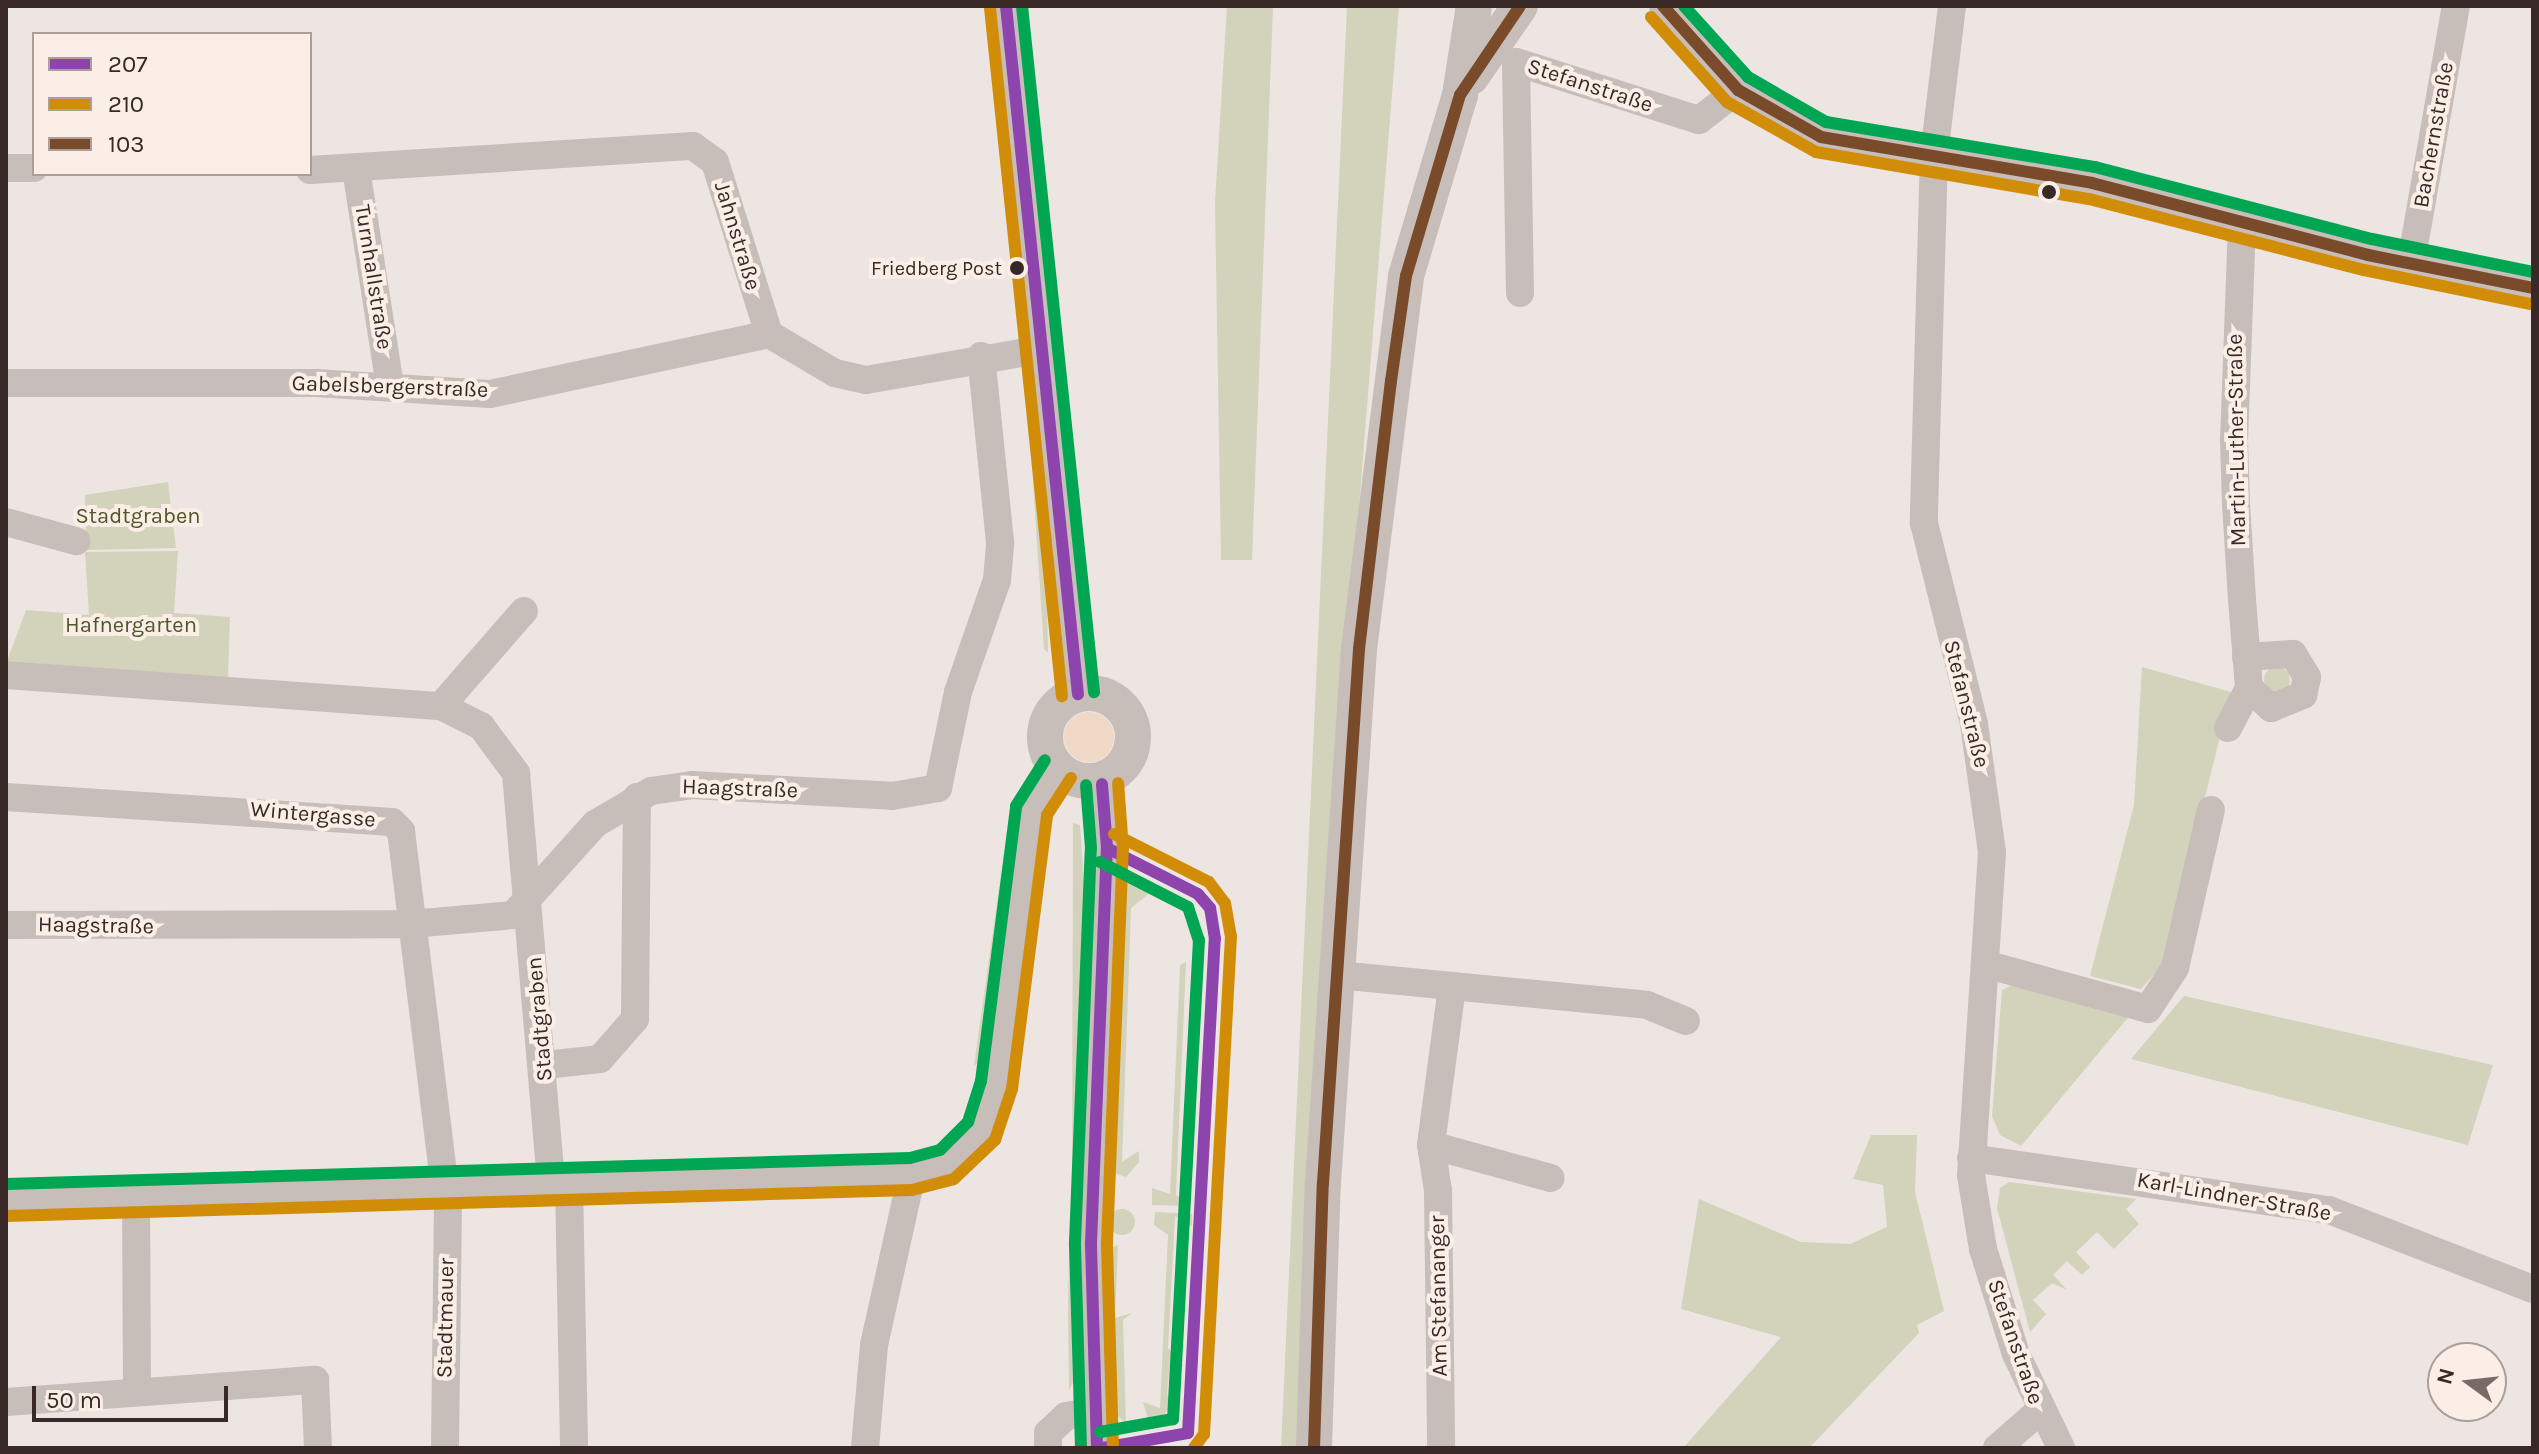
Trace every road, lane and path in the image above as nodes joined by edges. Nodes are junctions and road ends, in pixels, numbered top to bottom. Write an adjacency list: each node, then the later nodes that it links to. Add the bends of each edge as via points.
1 (1006, 6): 20 (street)
2 (1474, 6): 9 (street)
3 (1520, 6): 9 (street)
4 (1640, 6): 7 (street)
5 (1952, 6): 10 (street, Stefanstraße)
6 (2456, 6): 16 (street, Bachernstraße)
7 (1672, 16): 8 (street)
8 (1738, 90): 10 (street, via 1821,137); 18 (street, Stefanstraße, via 1699,120 1516,62)
9 (1460, 95): 42 (street, via 1406,276 1391,381 1359,649)
10 (1934, 154): 15 (street, via 2092,183); 41 (street, Stefanstraße, via 1924,523 1984,776 1992,852)
11 (6, 168): 12 (street)
12 (32, 168)
13 (356, 169): 14 (street, Jahnstraße); 19 (street, Jahnstraße, via 693,146 715,162); 23 (street, Turnhallstraße)
14 (312, 170)
15 (2242, 223): 16 (street); 27 (street, Martin-Luther-Straße, via 2234,440)
16 (2411, 263): 17 (street)
17 (2533, 288)
18 (1520, 293)
19 (769, 334): 21 (street, via 835,373 866,380); 23 (street, Gabelsbergerstraße, via 490,394)
20 (1043, 349): 21 (street); 30 (street)
21 (981, 356): 36 (street, Haagstraße, via 1000,542 997,580 958,692 938,788 892,796 692,785)
22 (6, 383): 23 (street, Gabelsbergerstraße)
23 (390, 386)
24 (6, 522): 25 (street)
25 (76, 541)
26 (524, 611): 31 (street)
27 (2246, 657): 29 (street, Martin-Luther-Straße); 29 (street, via 2293,654 2307,677 2297,702 2280,709 2263,705)
28 (6, 675): 31 (street, Stadtgraben)
29 (2249, 688): 32 (street)
30 (1078, 694): 33 (street, via 1056,708 1046,726 1047,752); 34 (street, via 1109,697 1132,724 1128,760)
31 (441, 706): 38 (street, Stadtgraben, via 481,726 516,773)
32 (2228, 728)
33 (1058, 769): 34 (street, via 1082,781); 48 (street, via 1032,809 997,1084 982,1131 948,1164)
34 (1101, 780): 57 (street, via 1107,848 1091,1243)
35 (6, 797): 39 (street, Wintergasse, via 392,822 401,831)
36 (637, 797): 38 (street, Haagstraße, via 595,824); 45 (street, via 635,1019 600,1059)
37 (2211, 810): 41 (street, via 2175,968 2148,1009)
38 (529, 903): 39 (street, Haagstraße, via 513,915); 45 (street, Stadtgraben)
39 (411, 924): 40 (street, Haagstraße); 51 (street, Wintergasse)
40 (6, 925)
41 (1985, 964): 47 (street, Stefanstraße)
42 (1338, 975): 43 (street); 65 (street)
43 (1452, 987): 44 (street, via 1647,1005); 46 (street, Am Stefananger)
44 (1686, 1021)
45 (544, 1065): 50 (street, Stadtgraben)
46 (1431, 1145): 49 (street); 66 (street, Am Stefananger, via 1438,1191)
47 (1971, 1158): 54 (street, Karl-Lindner-Straße, via 2329,1210); 58 (street, Stefanstraße, via 1983,1249)
48 (912, 1174): 50 (street); 62 (street, via 874,1345)
49 (1551, 1178)
50 (560, 1184): 51 (street); 61 (street, Stadtgraben)
51 (446, 1189): 52 (street); 60 (street, Stadtmauer)
52 (136, 1198): 53 (street); 55 (street)
53 (6, 1200)
54 (2533, 1289)
55 (137, 1392): 56 (street); 59 (street, via 315,1380)
56 (6, 1402)
57 (1095, 1411): 63 (street, via 1066,1416 1048,1433); 64 (street)
58 (2038, 1412): 67 (street); 68 (street, Stefanstraße)
59 (318, 1448)
60 (445, 1448)
61 (574, 1448)
62 (865, 1448)
63 (1048, 1448)
64 (1097, 1448)
65 (1314, 1448)
66 (1441, 1448)
67 (1997, 1448)
68 (2061, 1448)

